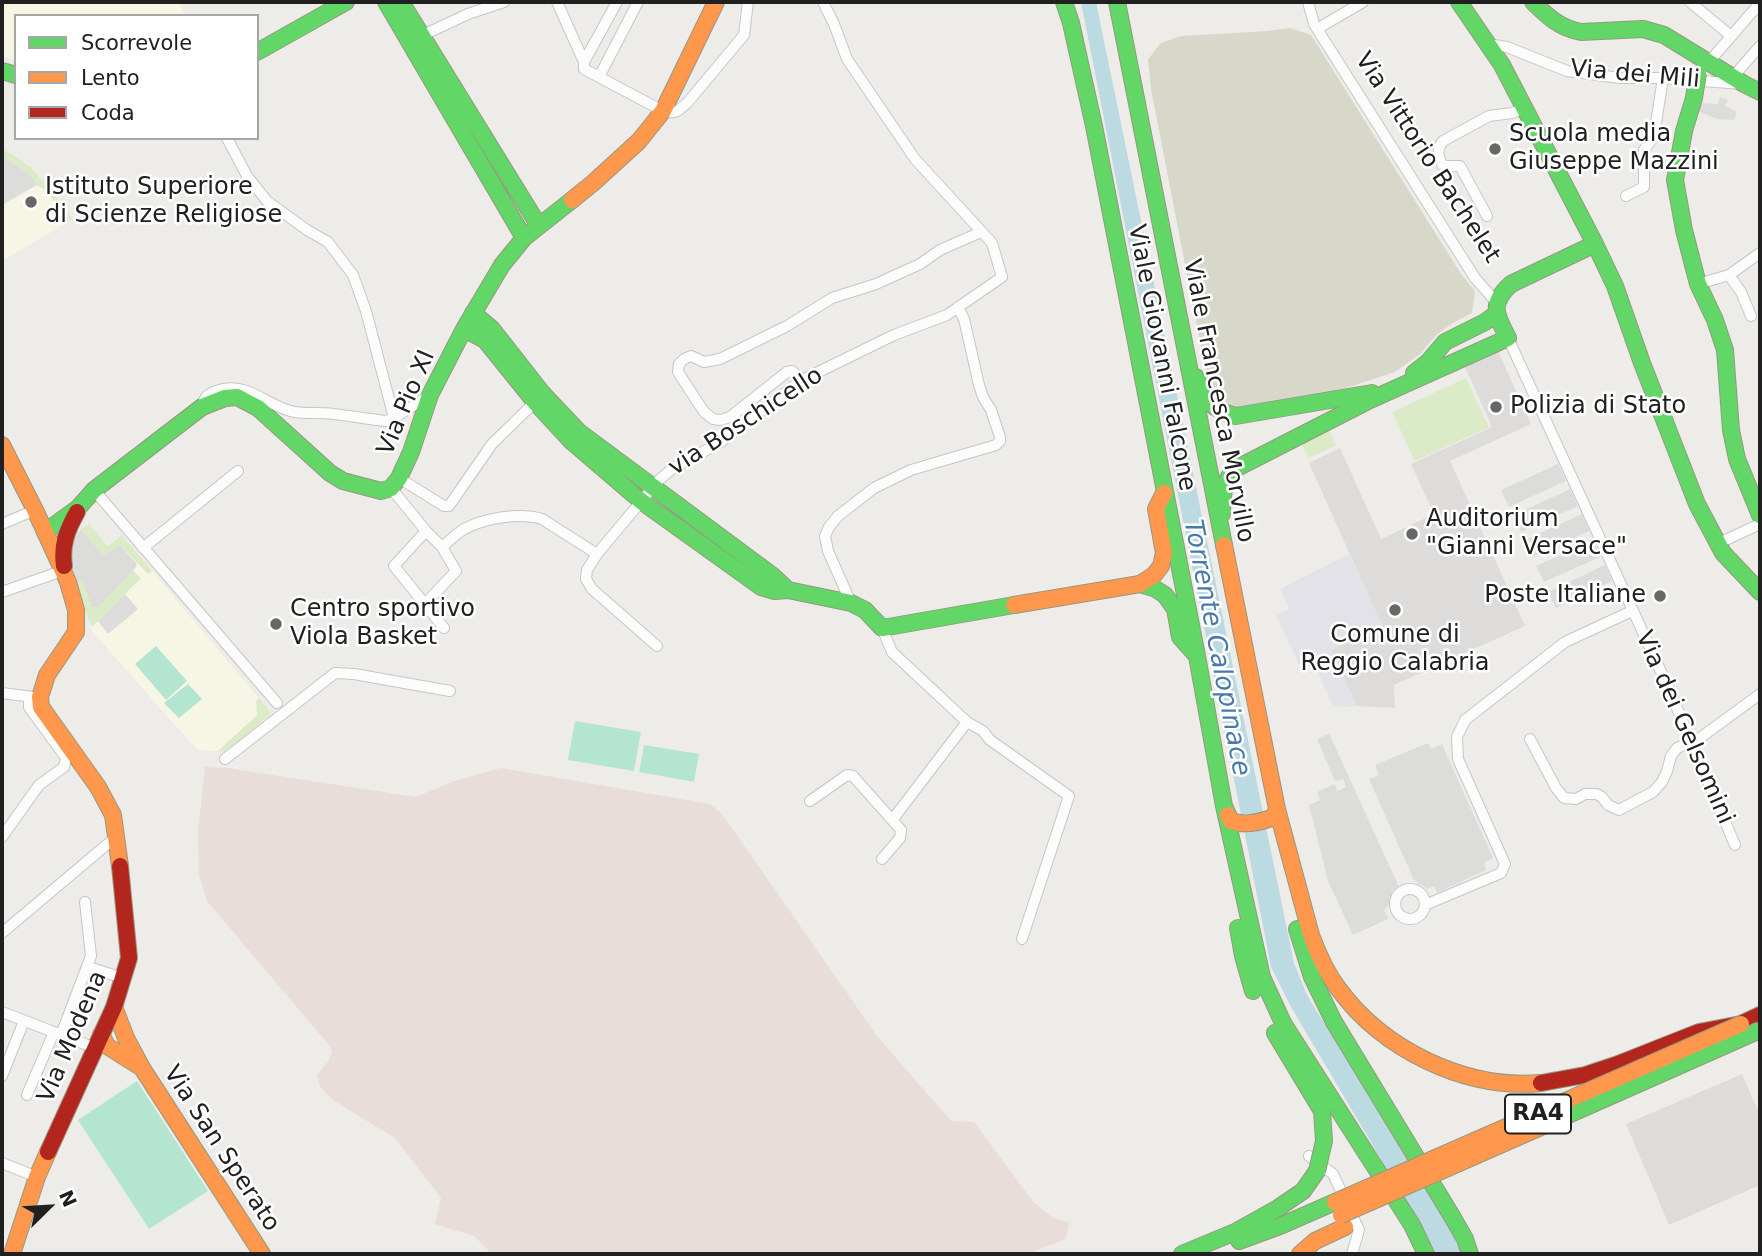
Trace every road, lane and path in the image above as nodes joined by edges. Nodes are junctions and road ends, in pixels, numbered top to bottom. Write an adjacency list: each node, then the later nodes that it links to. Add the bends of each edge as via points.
1 (327, 2): 23 (main road)
2 (346, 2): 26 (main road)
3 (386, 2): 40 (main road)
4 (401, 2): 21 (main road)
5 (504, 2): 21 (street)
6 (557, 2): 27 (street)
7 (617, 2): 27 (street)
8 (638, 2): 29 (street)
9 (716, 2): 34 (main road, Via Pio XI)
10 (748, 2): 34 (street, via 744,35 688,102 671,113)
11 (823, 2): 39 (street, via 847,60 915,159)
12 (1064, 2): 68 (main road, Viale Giovanni Falcone, via 1094,126)
13 (1117, 2): 52 (main road, Viale Francesca Morvillo)
14 (1308, 2): 20 (street, Via Vittorio Bachelet)
15 (1363, 2): 20 (street)
16 (1459, 2): 24 (main road)
17 (1534, 2): 28 (main road, via 1552,21 1571,30 1653,31 1678,42)
18 (1690, 2): 22 (street)
19 (1760, 3): 22 (street)
20 (1317, 29): 46 (street, Via Vittorio Bachelet)
21 (421, 36): 38 (main road)
22 (1731, 36): 28 (street)
23 (259, 40)
24 (1488, 44): 30 (street, Via dei Mili, via 1567,71); 33 (main road)
25 (1760, 46): 31 (street)
26 (259, 51)
27 (584, 62): 29 (street, via 584,69)
28 (1702, 65): 31 (main road); 44 (main road, bridge, via 1675,180)
29 (598, 77): 34 (street)
30 (1663, 78): 31 (street, Via dei Mili); 36 (street, via 1654,136 1644,150 1644,187)
31 (1738, 81): 32 (main road)
32 (1760, 92)
33 (1525, 108): 37 (street, via 1489,116 1439,146 1443,166 1460,166); 41 (main road)
34 (663, 111): 38 (main road, Via Pio XI, via 630,149)
35 (228, 140): 61 (street, via 267,201 328,243 353,275)
36 (1626, 196)
37 (1486, 216)
38 (539, 226): 40 (main road, Via Pio XI)
39 (981, 232): 45 (street, via 992,243 1002,277); 56 (street, via 876,284 832,298 720,359 684,359 678,372 704,412 721,420 787,372)
40 (524, 238): 47 (main road, Via Pio XI)
41 (1595, 244): 46 (main road, via 1511,284 1500,293); 78 (main road)
42 (1760, 253): 43 (street)
43 (1729, 275): 44 (street); 48 (street)
44 (1698, 284): 72 (main road, via 1726,350 1731,430 1737,459)
45 (958, 307): 56 (street, via Boschicello); 88 (street, via 1000,441 911,470 874,488 838,516 825,536)
46 (1496, 308): 50 (main road, via 1485,322); 51 (main road, Via Vittorio Bachelet)
47 (473, 313): 49 (main road, Via Pio XI); 58 (main road, via 492,329)
48 (1751, 316)
49 (464, 329): 57 (main road, Via Pio XI); 58 (main road, via 485,340)
50 (1457, 335): 53 (main road); 54 (main road)
51 (1508, 338): 54 (main road); 89 (street, Via dei Gelsomini)
52 (1184, 344): 60 (main road, via 1204,397 1216,410 1236,416); 77 (main road, Viale Francesca Morvillo)
53 (1439, 349): 55 (main road); 60 (main road, via 1413,373 1370,394)
54 (1470, 354): 55 (main road)
55 (1448, 364): 62 (main road)
56 (802, 380): 66 (street, via Boschicello, via 722,442 672,469)
57 (430, 395): 61 (street); 65 (main road, Via Pio XI)
58 (539, 398): 65 (street, via 492,444 449,506); 66 (main road); 69 (main road, via 571,441)
59 (202, 407): 61 (street, via 210,393 225,388 252,393 296,412); 65 (main road, Via Pio XI, via 237,397 258,408 343,481 381,491); 67 (main road, Via Pio XI)
60 (1275, 410): 62 (main road, via 1291,423)
61 (394, 418)
62 (1288, 441): 77 (main road, via 1229,474 1223,488)
63 (2, 445): 71 (main road)
64 (238, 471): 80 (street)
65 (395, 483): 75 (street)
66 (653, 488): 69 (street, via Boschicello); 84 (main road)
67 (94, 490): 70 (main road, Via Pio XI); 80 (street)
68 (1164, 493): 83 (main road, via 1156,509 1164,553 1161,566); 93 (main road, Viale Giovanni Falcone)
69 (642, 501): 81 (street, via Boschicello); 84 (main road, via 761,587)
70 (78, 509): 76 (main road, Via Pio XI); 82 (main road, via 61,552)
71 (35, 510): 73 (street); 76 (main road)
72 (1760, 515)
73 (2, 524)
74 (1760, 524): 78 (street)
75 (426, 531): 79 (street); 87 (street, via 394,566)
76 (45, 532): 82 (main road)
77 (1222, 536): 105 (main road, Viale Francesca Morvillo)
78 (1717, 544): 86 (main road)
79 (442, 547): 81 (street, via 463,530 512,515 542,519); 87 (street, via 456,571)
80 (143, 548): 98 (street)
81 (597, 554): 92 (street, via Boschicello, via 587,570 588,584)
82 (65, 577): 85 (street); 97 (main road, via 76,610 76,632)
83 (1140, 584): 91 (main road); 93 (main road, via 1165,595 1175,609 1180,637)
84 (788, 590): 88 (main road)
85 (2, 592)
86 (1760, 592)
87 (426, 603): 90 (street)
88 (851, 603): 91 (main road)
89 (1632, 611): 101 (street, Via dei Gelsomini); 113 (street, via 1565,642 1465,720 1457,737 1458,759 1505,864 1501,873)
90 (444, 628)
91 (882, 628): 99 (street, via 892,652)
92 (657, 646)
93 (1197, 656): 104 (main road, Viale Giovanni Falcone)
94 (450, 691): 102 (street, via 335,673)
95 (2, 693): 97 (street)
96 (1760, 694): 101 (street)
97 (34, 697): 107 (street, via 29,707 66,762); 108 (main road, Via Modena, via 97,787 113,815)
98 (276, 702)
99 (967, 722): 106 (street); 115 (street, via 1069,796)
100 (1530, 739): 101 (street, via 1564,798 1597,794 1619,810 1653,792 1674,751)
101 (1691, 742): 110 (street, Via dei Gelsomini)
102 (225, 759)
103 (810, 800): 106 (street, via 847,775 853,776)
104 (1224, 806): 105 (main road, via 1231,821 1239,824); 138 (main road, bridge, via 1224,839 1249,981 1322,1111 1324,1155 1303,1191 1235,1232); 143 (main road, via 1270,999)
105 (1273, 814): 122 (main road, bridge, via 1311,935 1333,981 1378,1030 1441,1067 1500,1082 1536,1084 1576,1077 1701,1032); 144 (main road, via 1298,934 1318,992 1453,1218)
106 (892, 819): 111 (street, via 901,830 900,838)
107 (6, 824): 109 (street)
108 (117, 836): 114 (street); 117 (main road, Via Modena, via 129,958)
109 (2, 837)
110 (1735, 845)
111 (882, 859)
112 (85, 902): 116 (street, via 91,956)
113 (1425, 905)
114 (2, 933)
115 (1022, 939)
116 (88, 967): 117 (street); 124 (street)
117 (123, 978): 118 (main road, Via Modena)
118 (114, 1007): 125 (main road, Via San Sperato); 126 (main road, Via Modena)
119 (2, 1012): 121 (street)
120 (1760, 1015): 122 (main road, RA4)
121 (24, 1020): 124 (street); 130 (street)
122 (1741, 1024): 135 (main road, RA4, bridge)
123 (1760, 1030): 135 (main road, RA4, bridge)
124 (58, 1034): 126 (street); 131 (street)
125 (127, 1038): 126 (main road); 129 (main road, Via San Sperato)
126 (98, 1041): 127 (main road); 128 (main road, Via Modena)
127 (119, 1055): 128 (main road); 129 (main road)
128 (88, 1064): 134 (main road, Via Modena)
129 (142, 1068): 137 (main road, Via San Sperato)
130 (2, 1076)
131 (27, 1095)
132 (1309, 1156): 142 (street, via 1333,1174 1359,1230)
133 (2, 1163): 134 (street)
134 (37, 1177): 136 (main road, Via Modena)
135 (1340, 1215): 139 (main road, RA4, via 1280,1226); 140 (main road, RA4); 141 (main road)
136 (12, 1254)
137 (261, 1254)
138 (1182, 1254)
139 (1200, 1254)
140 (1238, 1254)
141 (1300, 1254)
142 (1352, 1254)
143 (1426, 1254)
144 (1469, 1254)

